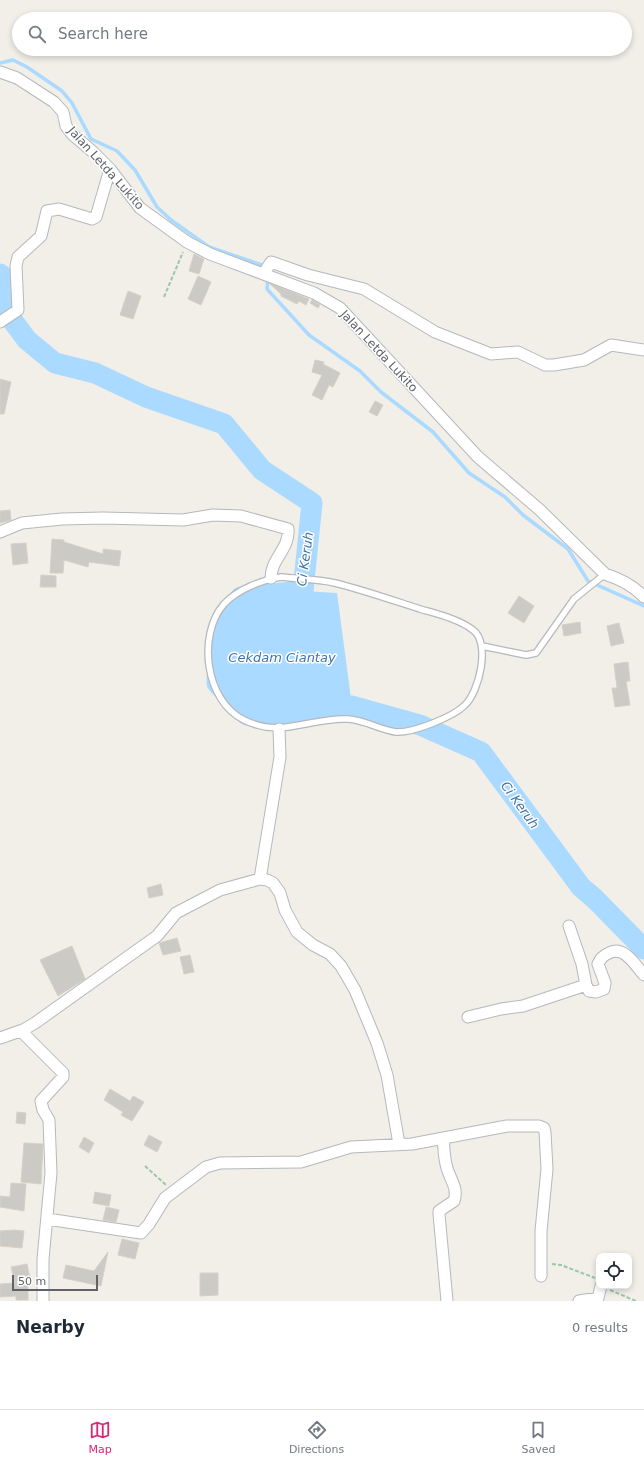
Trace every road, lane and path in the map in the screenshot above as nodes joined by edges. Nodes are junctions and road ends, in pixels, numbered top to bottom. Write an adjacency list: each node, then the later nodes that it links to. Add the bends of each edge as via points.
1 (0, 72): 2 (street, Jalan Letda Lukito, via 17,78 54,102 62,112 66,126 72,134)
2 (110, 169): 3 (street, Jalan Letda Lukito, via 140,208); 6 (street, via 96,218 59,209 48,211 40,236 18,258 18,310)
3 (187, 242): 4 (street, Jalan Letda Lukito, via 210,254); 5 (path)
4 (268, 271): 7 (street, via 274,263 308,275 364,289 429,329 491,354 518,352 545,365 554,365 584,360 611,345); 9 (street, Jalan Letda Lukito, via 340,308 478,457 540,510)
5 (164, 297)
6 (0, 322)
7 (644, 350)
8 (0, 532): 10 (street, via 22,523 62,519 183,520 213,515 241,516 288,529 289,537 274,561)
9 (603, 576): 11 (street, Jalan Letda Lukito, via 625,582); 12 (lane, via 574,599 536,653 526,655)
10 (276, 578): 12 (lane, via 335,583 449,618 474,630); 13 (lane, via 242,590 224,604 212,626 208,652 211,678 222,702 242,719 262,727)
11 (644, 597)
12 (482, 646): 13 (lane, via 482,668 467,704 459,711 409,732 395,732 349,719)
13 (279, 729): 14 (street, via 280,757)
14 (260, 879): 19 (street, via 220,890 176,913 156,936); 22 (street, via 273,883 297,932 313,946 330,954 341,966 355,990 387,1075)
15 (568, 926): 17 (street, via 582,964)
16 (644, 975): 17 (street, via 622,952 614,950 598,964 605,984 604,989 592,992)
17 (586, 984): 18 (street, via 523,1006)
18 (468, 1017)
19 (21, 1031): 20 (street); 25 (street, via 63,1073 63,1077 41,1101 42,1110 49,1120 51,1173)
20 (0, 1038)
21 (443, 1138): 22 (street); 26 (street, via 507,1126 544,1128 547,1169 541,1231); 32 (street, via 446,1166 455,1192 454,1201 439,1211)
22 (399, 1144): 24 (street, via 350,1147 301,1162 220,1163 206,1167)
23 (145, 1166): 24 (path)
24 (173, 1190): 25 (street, via 141,1233)
25 (47, 1219): 31 (street, via 43,1259)
26 (541, 1263): 27 (street); 28 (path, via 561,1265)
27 (540, 1276)
28 (596, 1280)
29 (600, 1289): 33 (street, via 598,1298)
30 (610, 1289): 34 (path)
31 (43, 1301)
32 (447, 1301)
33 (580, 1301)
34 (636, 1301)

